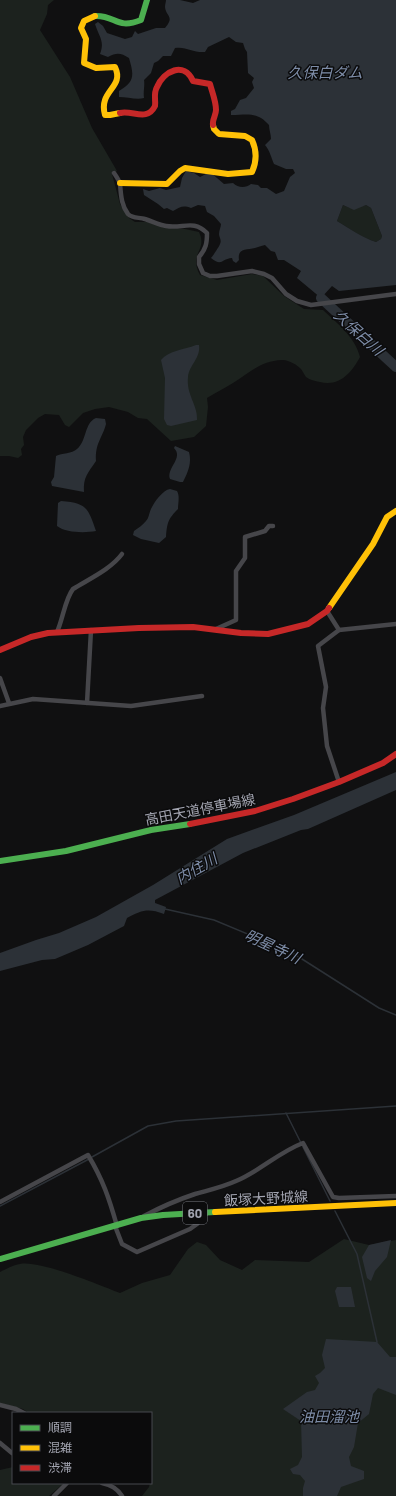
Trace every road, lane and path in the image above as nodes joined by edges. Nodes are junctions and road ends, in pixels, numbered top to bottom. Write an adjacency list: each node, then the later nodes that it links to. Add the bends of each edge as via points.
1 (147, 0): 3 (street, via 141,20 121,24 98,15 84,21 81,28 86,39 84,63 99,70 115,67 119,72 119,79 108,92 103,105 105,115 126,112 140,116 147,114 156,105 157,85 173,70 181,69 190,75 193,81 210,84 216,105 212,123 214,129 219,134 245,136 252,140 255,147 255,166 252,172 235,174 183,169 167,184)
2 (114, 173): 3 (street)
3 (120, 183): 4 (street, via 122,204 134,218 145,218 166,226 193,224 207,233 207,244 199,257 199,264 203,273 210,276 252,271 264,274 272,278 286,294 311,305)
4 (396, 294)
5 (396, 511): 8 (street, via 387,517 373,544)
6 (273, 526): 10 (street, via 245,537 245,558 236,570 236,620)
7 (122, 554): 13 (street, via 118,560 70,593)
8 (327, 611): 10 (street, via 308,624 268,634); 12 (street)
9 (396, 624): 12 (street)
10 (216, 629): 11 (street, via 193,627)
11 (91, 630): 13 (street); 17 (street)
12 (339, 630): 21 (street, via 318,646 326,687 323,708 327,746)
13 (57, 632): 14 (street, via 31,637)
14 (0, 650)
15 (0, 678): 18 (street)
16 (202, 696): 17 (street, via 131,706)
17 (87, 703): 18 (street, via 33,699)
18 (9, 704): 19 (street)
19 (0, 706)
20 (396, 754): 21 (street, 高田天道停車場線, via 383,763)
21 (339, 782): 22 (street, 高田天道停車場線, via 293,799 237,815 151,830 66,851)
22 (0, 861)
23 (396, 1196): 27 (street, via 333,1197 303,1143 235,1182 169,1204)
24 (0, 1202): 28 (street, via 88,1155 108,1193)
25 (396, 1203): 26 (street, 飯塚大野城線 / 60)
26 (207, 1213): 27 (street, 飯塚大野城線 / 60); 28 (street, via 190,1229 137,1252 122,1244)
27 (141, 1218): 28 (street, 飯塚大野城線 / 60)
28 (116, 1226): 29 (street, 飯塚大野城線 / 60)
29 (0, 1259)
30 (0, 1405): 31 (street)
31 (22, 1412)
32 (0, 1443): 33 (street)
33 (12, 1453)
34 (67, 1484): 36 (street)
35 (105, 1484): 37 (street, via 119,1491)
36 (55, 1496)
37 (122, 1496)

